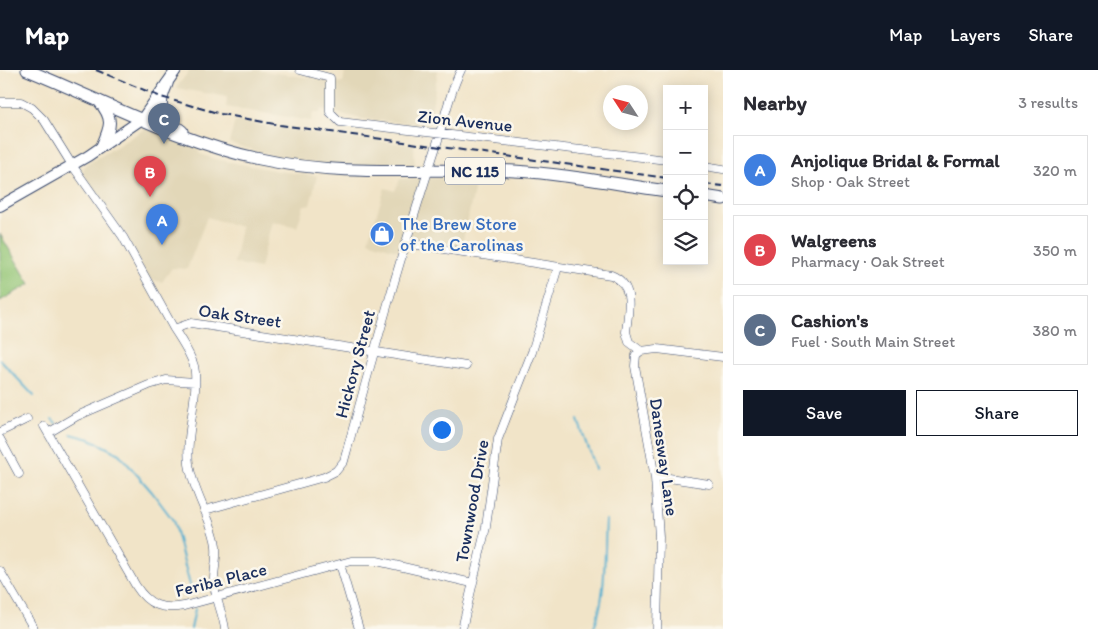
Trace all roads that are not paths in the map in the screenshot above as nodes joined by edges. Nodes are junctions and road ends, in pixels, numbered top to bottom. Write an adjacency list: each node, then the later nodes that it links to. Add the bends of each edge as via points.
1 (27, 70): 6 (main road, NC 115)
2 (176, 70): 5 (main road)
3 (300, 70): 9 (street, Zion Avenue, via 330,78 330,112 340,122)
4 (461, 70): 9 (street, Hickory Street, via 451,89)
5 (167, 84): 8 (main road); 10 (main road, via 161,97 163,114 169,122)
6 (98, 100): 8 (main road, NC 115); 11 (main road, via 110,117 110,129)
7 (0, 102): 13 (street, Oak Street, via 21,102 32,108 44,120)
8 (142, 119): 10 (main road, NC 115); 11 (main road)
9 (440, 132): 12 (street, Zion Avenue); 16 (street, Hickory Street)
10 (196, 140): 16 (main road, NC 115, via 242,155 313,168)
11 (102, 146): 13 (main road)
12 (663, 160)
13 (72, 165): 20 (main road); 23 (street, Oak Street, via 123,237)
14 (708, 166): 15 (street)
15 (723, 168)
16 (427, 172): 17 (main road, NC 115, via 491,170 539,173); 21 (street, Hickory Street)
17 (663, 190)
18 (708, 197): 19 (main road)
19 (723, 199)
20 (0, 206)
21 (405, 243): 22 (street); 24 (street, Hickory Street)
22 (558, 267): 25 (street, via 611,275 621,281 629,300 626,337); 38 (street, Townwood Drive, via 532,352 498,439 488,518)
23 (174, 329): 24 (street, Oak Street, via 191,323); 28 (street, via 192,360)
24 (374, 350): 27 (street, Oak Street); 35 (street, Hickory Street, via 340,467 324,477)
25 (641, 351): 26 (street, via 657,349); 33 (street, Danesway Lane, via 636,355 635,366)
26 (723, 357)
27 (466, 366)
28 (195, 382): 35 (street, via 188,431 189,464); 39 (street, Feriba Place, via 166,380 149,385 46,429 143,597 158,606 173,608)
29 (27, 419): 30 (street)
30 (0, 432)
31 (0, 439): 32 (street)
32 (19, 474)
33 (655, 478): 34 (street); 44 (street, Danesway Lane, via 659,537)
34 (709, 484)
35 (205, 510): 39 (street, via 217,552 214,584)
36 (340, 564): 38 (street, Feriba Place, via 369,560); 39 (street, Feriba Place); 42 (street)
37 (0, 571): 40 (street)
38 (472, 583): 43 (street, Townwood Drive)
39 (217, 598): 41 (street)
40 (34, 629)
41 (225, 629)
42 (358, 629)
43 (462, 629)
44 (657, 629)

